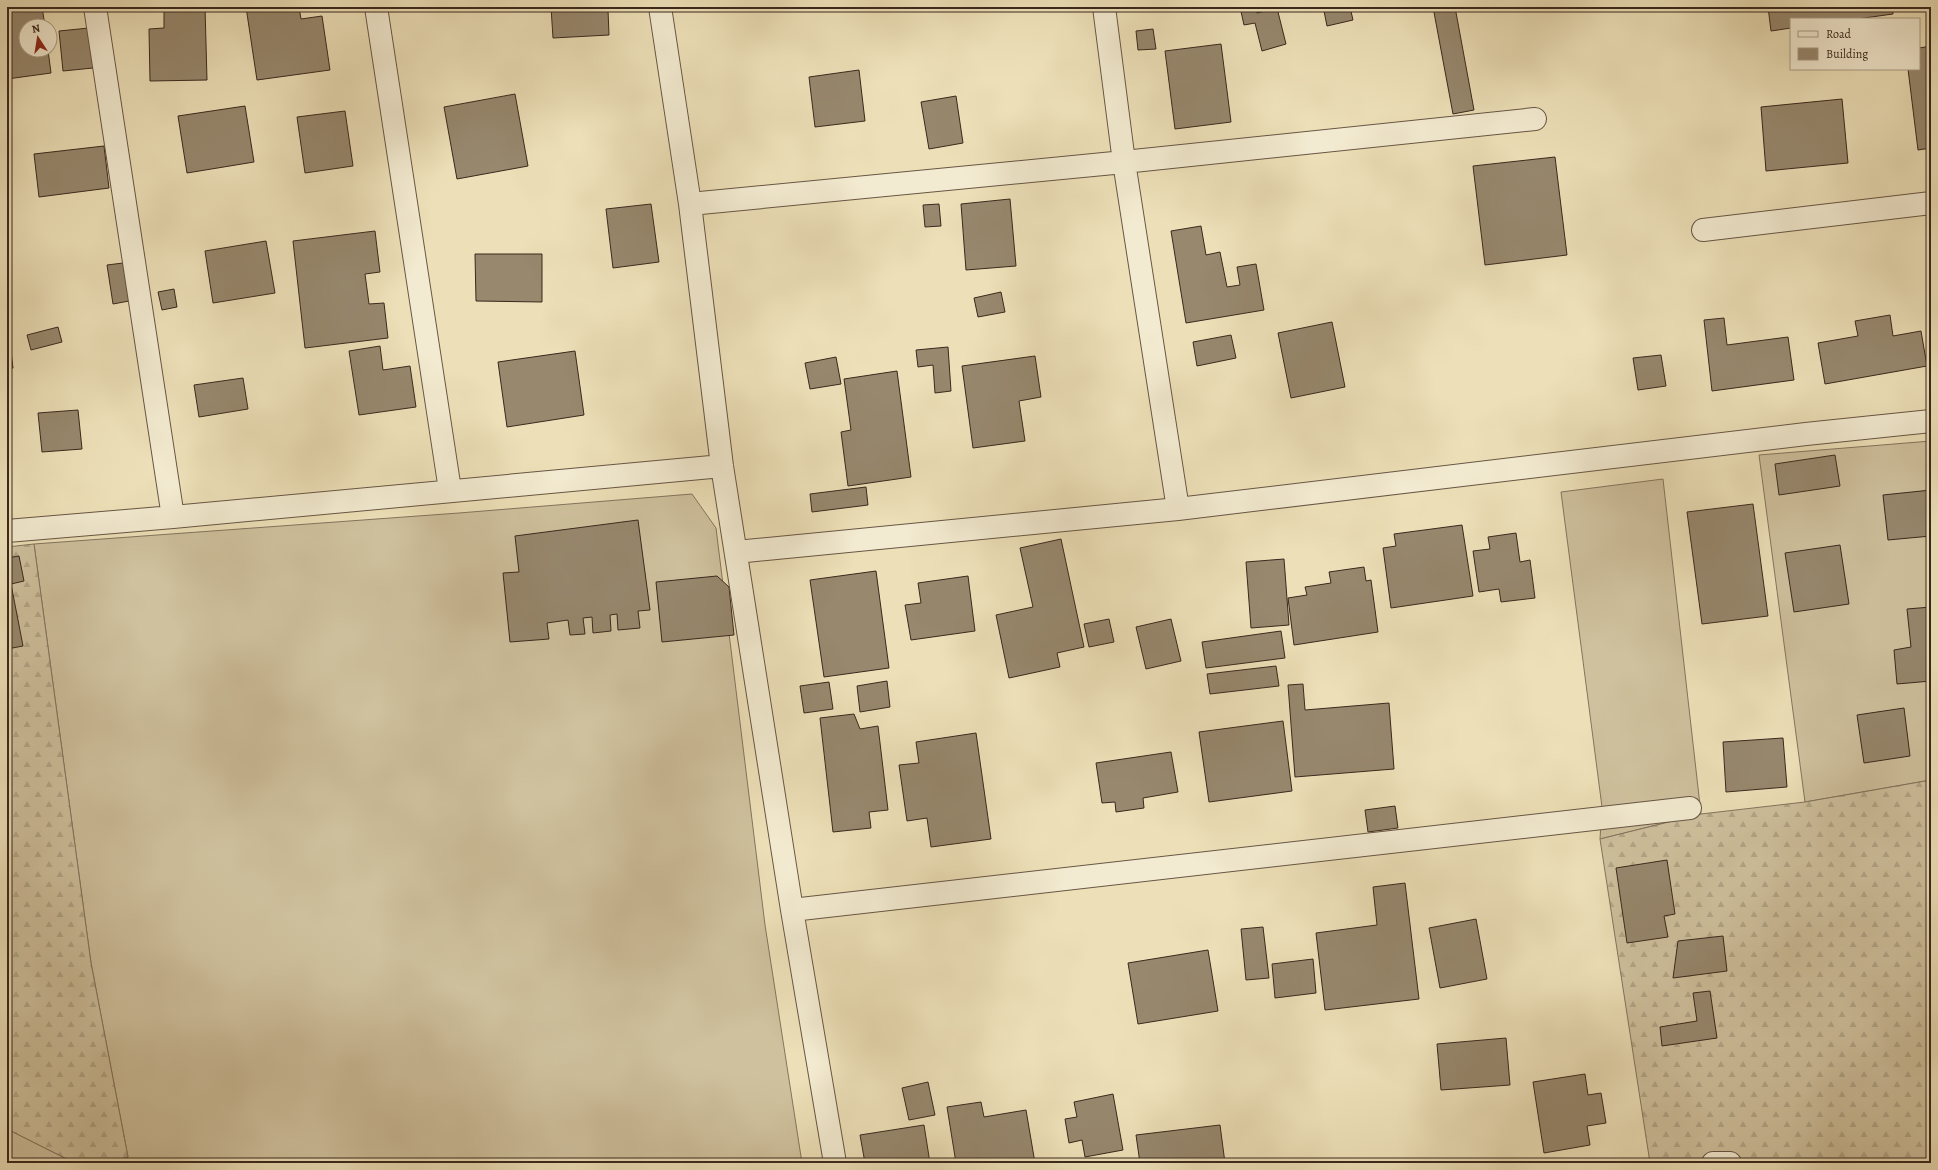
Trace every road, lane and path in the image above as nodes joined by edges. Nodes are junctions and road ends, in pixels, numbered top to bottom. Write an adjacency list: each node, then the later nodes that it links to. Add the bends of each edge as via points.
1 (95, 7): 14 (street)
2 (376, 7): 12 (street)
3 (660, 7): 8 (street)
4 (1104, 7): 6 (street)
5 (1535, 119): 6 (street)
6 (1124, 162): 8 (street); 13 (street)
7 (1931, 203): 9 (street)
8 (690, 204): 11 (street)
9 (1703, 230)
10 (1931, 421): 13 (street)
11 (722, 466): 12 (street); 16 (street)
12 (450, 490): 14 (street)
13 (1178, 509): 16 (street)
14 (173, 517): 15 (street)
15 (7, 531)
16 (736, 552): 18 (street)
17 (1690, 808): 18 (street)
18 (792, 910): 19 (street)
19 (834, 1163)
20 (1712, 1163): 21 (street)
21 (1730, 1163)

